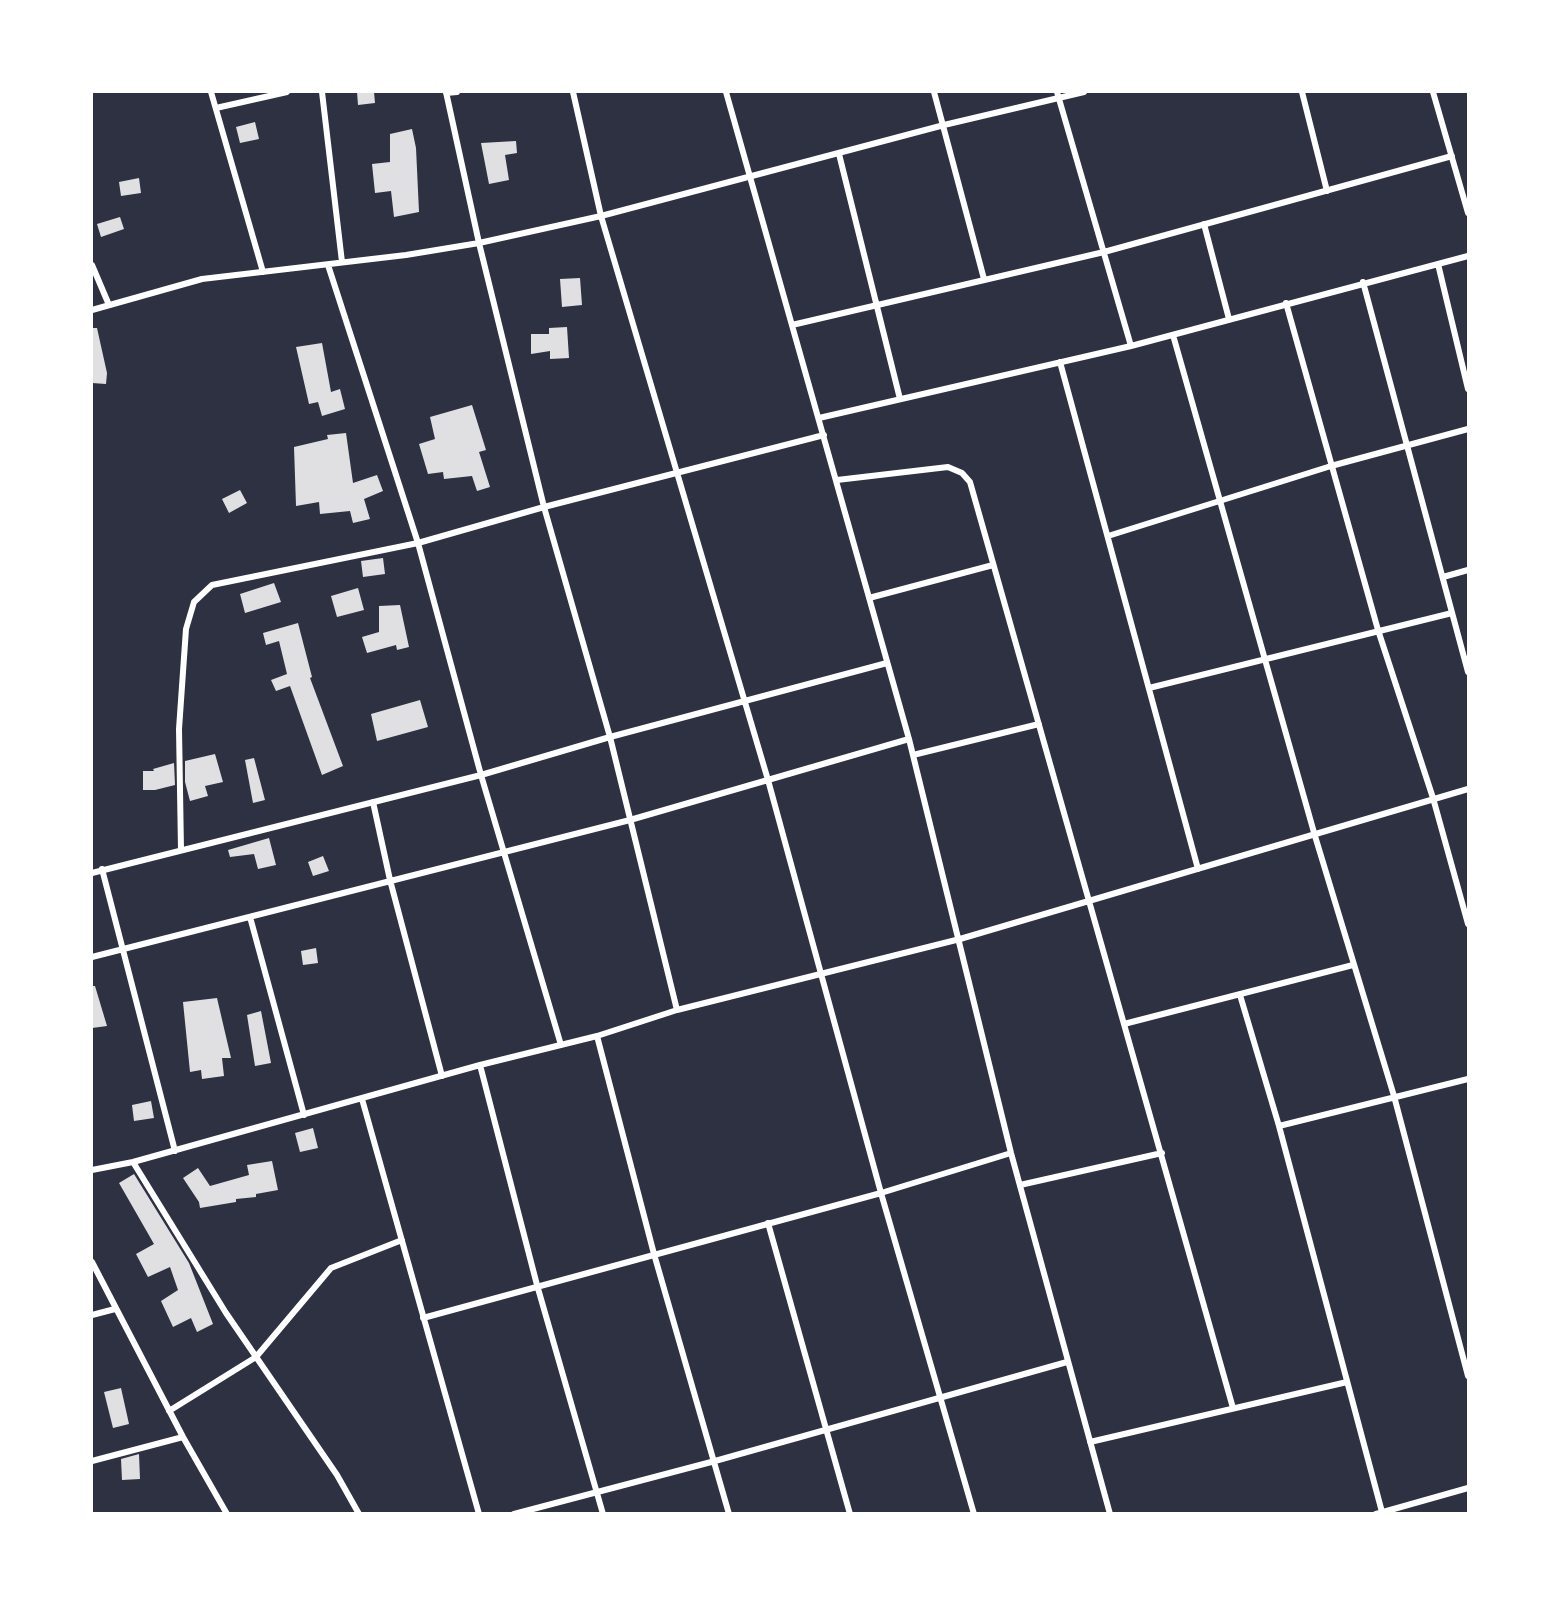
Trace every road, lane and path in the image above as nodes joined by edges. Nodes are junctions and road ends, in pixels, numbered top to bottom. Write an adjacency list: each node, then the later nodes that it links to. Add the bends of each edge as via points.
1 (211, 92): 14 (street)
2 (287, 92): 14 (street)
3 (322, 92): 26 (street)
4 (446, 92): 5 (street); 23 (street)
5 (457, 92)
6 (573, 92): 21 (street)
7 (726, 92): 18 (street)
8 (934, 92): 15 (street)
9 (1057, 92): 13 (street)
10 (1084, 92): 13 (street)
11 (1302, 92): 19 (street)
12 (1433, 92): 17 (street)
13 (1059, 100): 15 (street); 24 (street)
14 (216, 108): 30 (street)
15 (944, 125): 16 (street); 31 (street)
16 (839, 154): 18 (street); 34 (street)
17 (1452, 156): 19 (street); 20 (street)
18 (750, 178): 21 (street); 38 (street)
19 (1328, 191): 22 (street)
20 (1468, 213)
21 (601, 216): 23 (street); 49 (street)
22 (1204, 224): 24 (street); 37 (street)
23 (479, 243): 26 (street); 52 (street)
24 (1104, 252): 31 (street); 40 (street)
25 (1468, 256): 27 (street)
26 (342, 262): 29 (street)
27 (1438, 264): 32 (street); 42 (street)
28 (92, 265): 35 (street)
29 (328, 265): 30 (street); 54 (street)
30 (263, 272): 35 (street, via 202,279)
31 (984, 279): 34 (street)
32 (1364, 282): 33 (street); 47 (street)
33 (1286, 303): 37 (street); 48 (street)
34 (876, 304): 38 (street); 43 (street)
35 (109, 305): 36 (street)
36 (92, 310)
37 (1229, 319): 39 (street)
38 (792, 325): 44 (street)
39 (1173, 335): 40 (street); 51 (street)
40 (1131, 346): 41 (street)
41 (1060, 362): 43 (street); 53 (street)
42 (1468, 389)
43 (900, 399): 44 (street)
44 (819, 417): 46 (street)
45 (1468, 429): 47 (street)
46 (824, 435): 49 (street); 50 (street)
47 (1408, 444): 48 (street); 57 (street)
48 (1331, 466): 51 (street); 60 (street)
49 (676, 474): 52 (street); 65 (street)
50 (837, 480): 55 (street, via 948,467 962,472 970,482); 58 (street)
51 (1219, 502): 53 (street); 61 (street)
52 (544, 507): 54 (street); 67 (street)
53 (1108, 536): 64 (street)
54 (418, 543): 70 (street); 77 (street, via 212,585 194,602 186,629 179,729)
55 (993, 565): 58 (street); 66 (street)
56 (1468, 570): 57 (street)
57 (1443, 577): 59 (street)
58 (869, 598): 62 (street)
59 (1452, 613): 60 (street); 63 (street)
60 (1378, 630): 61 (street); 73 (street)
61 (1265, 659): 64 (street); 76 (street)
62 (886, 663): 65 (street); 68 (street)
63 (1468, 672)
64 (1149, 688): 80 (street)
65 (743, 701): 67 (street); 71 (street)
66 (1040, 724): 69 (street); 83 (street)
67 (610, 737): 70 (street); 75 (street)
68 (909, 739): 69 (street); 71 (street)
69 (913, 755): 86 (street)
70 (481, 775): 74 (street); 78 (street)
71 (768, 780): 75 (street); 90 (street)
72 (1468, 789): 73 (street)
73 (1433, 798): 76 (street); 85 (street)
74 (373, 802): 77 (street); 82 (street)
75 (630, 820): 78 (street); 92 (street)
76 (1315, 836): 80 (street); 89 (street)
77 (181, 850): 79 (street)
78 (505, 851): 82 (street); 95 (street)
79 (102, 869): 81 (street); 87 (street)
80 (1198, 869): 83 (street)
81 (92, 873)
82 (390, 880): 84 (street); 97 (street)
83 (1091, 901): 86 (street); 93 (street)
84 (250, 917): 87 (street); 101 (street)
85 (1468, 924)
86 (960, 939): 90 (street); 104 (street)
87 (121, 950): 88 (street); 103 (street)
88 (92, 957)
89 (1353, 965): 91 (street); 99 (street)
90 (820, 973): 92 (street); 109 (street)
91 (1240, 995): 93 (street); 102 (street)
92 (677, 1010): 94 (street)
93 (1124, 1024): 105 (street)
94 (597, 1036): 95 (street); 112 (street)
95 (561, 1045): 96 (street)
96 (480, 1065): 97 (street); 114 (street)
97 (442, 1076): 100 (street)
98 (1468, 1079): 99 (street)
99 (1394, 1096): 102 (street); 119 (street)
100 (362, 1099): 101 (street); 111 (street)
101 (304, 1115): 103 (street)
102 (1279, 1126): 123 (street)
103 (175, 1151): 106 (street)
104 (1011, 1153): 108 (street); 109 (street)
105 (1162, 1153): 108 (street); 125 (street)
106 (134, 1162): 107 (street); 120 (street)
107 (92, 1170)
108 (1020, 1185): 121 (street)
109 (881, 1193): 110 (street); 124 (street)
110 (768, 1223): 112 (street); 127 (street)
111 (402, 1240): 117 (street); 120 (street, via 331,1268)
112 (654, 1254): 114 (street); 131 (street)
113 (92, 1262): 115 (street)
114 (537, 1285): 117 (street); 133 (street)
115 (115, 1309): 116 (street); 126 (street)
116 (92, 1315)
117 (423, 1318): 137 (street)
118 (1468, 1347): 119 (street)
119 (1461, 1348): 122 (street)
120 (256, 1357): 126 (street); 136 (street)
121 (1067, 1362): 124 (street); 129 (street)
122 (1468, 1376)
123 (1347, 1382): 125 (street); 134 (street)
124 (940, 1396): 127 (street); 142 (street)
125 (1233, 1408): 129 (street)
126 (169, 1411): 128 (street)
127 (826, 1430): 131 (street); 141 (street)
128 (183, 1437): 130 (street); 135 (street)
129 (1090, 1442): 143 (street)
130 (92, 1461)
131 (715, 1461): 133 (street); 140 (street)
132 (1468, 1488): 134 (street)
133 (597, 1492): 138 (street); 139 (street)
134 (1379, 1513)
135 (227, 1514)
136 (359, 1514)
137 (479, 1514)
138 (514, 1514)
139 (603, 1514)
140 (729, 1514)
141 (850, 1514)
142 (975, 1514)
143 (1110, 1514)

